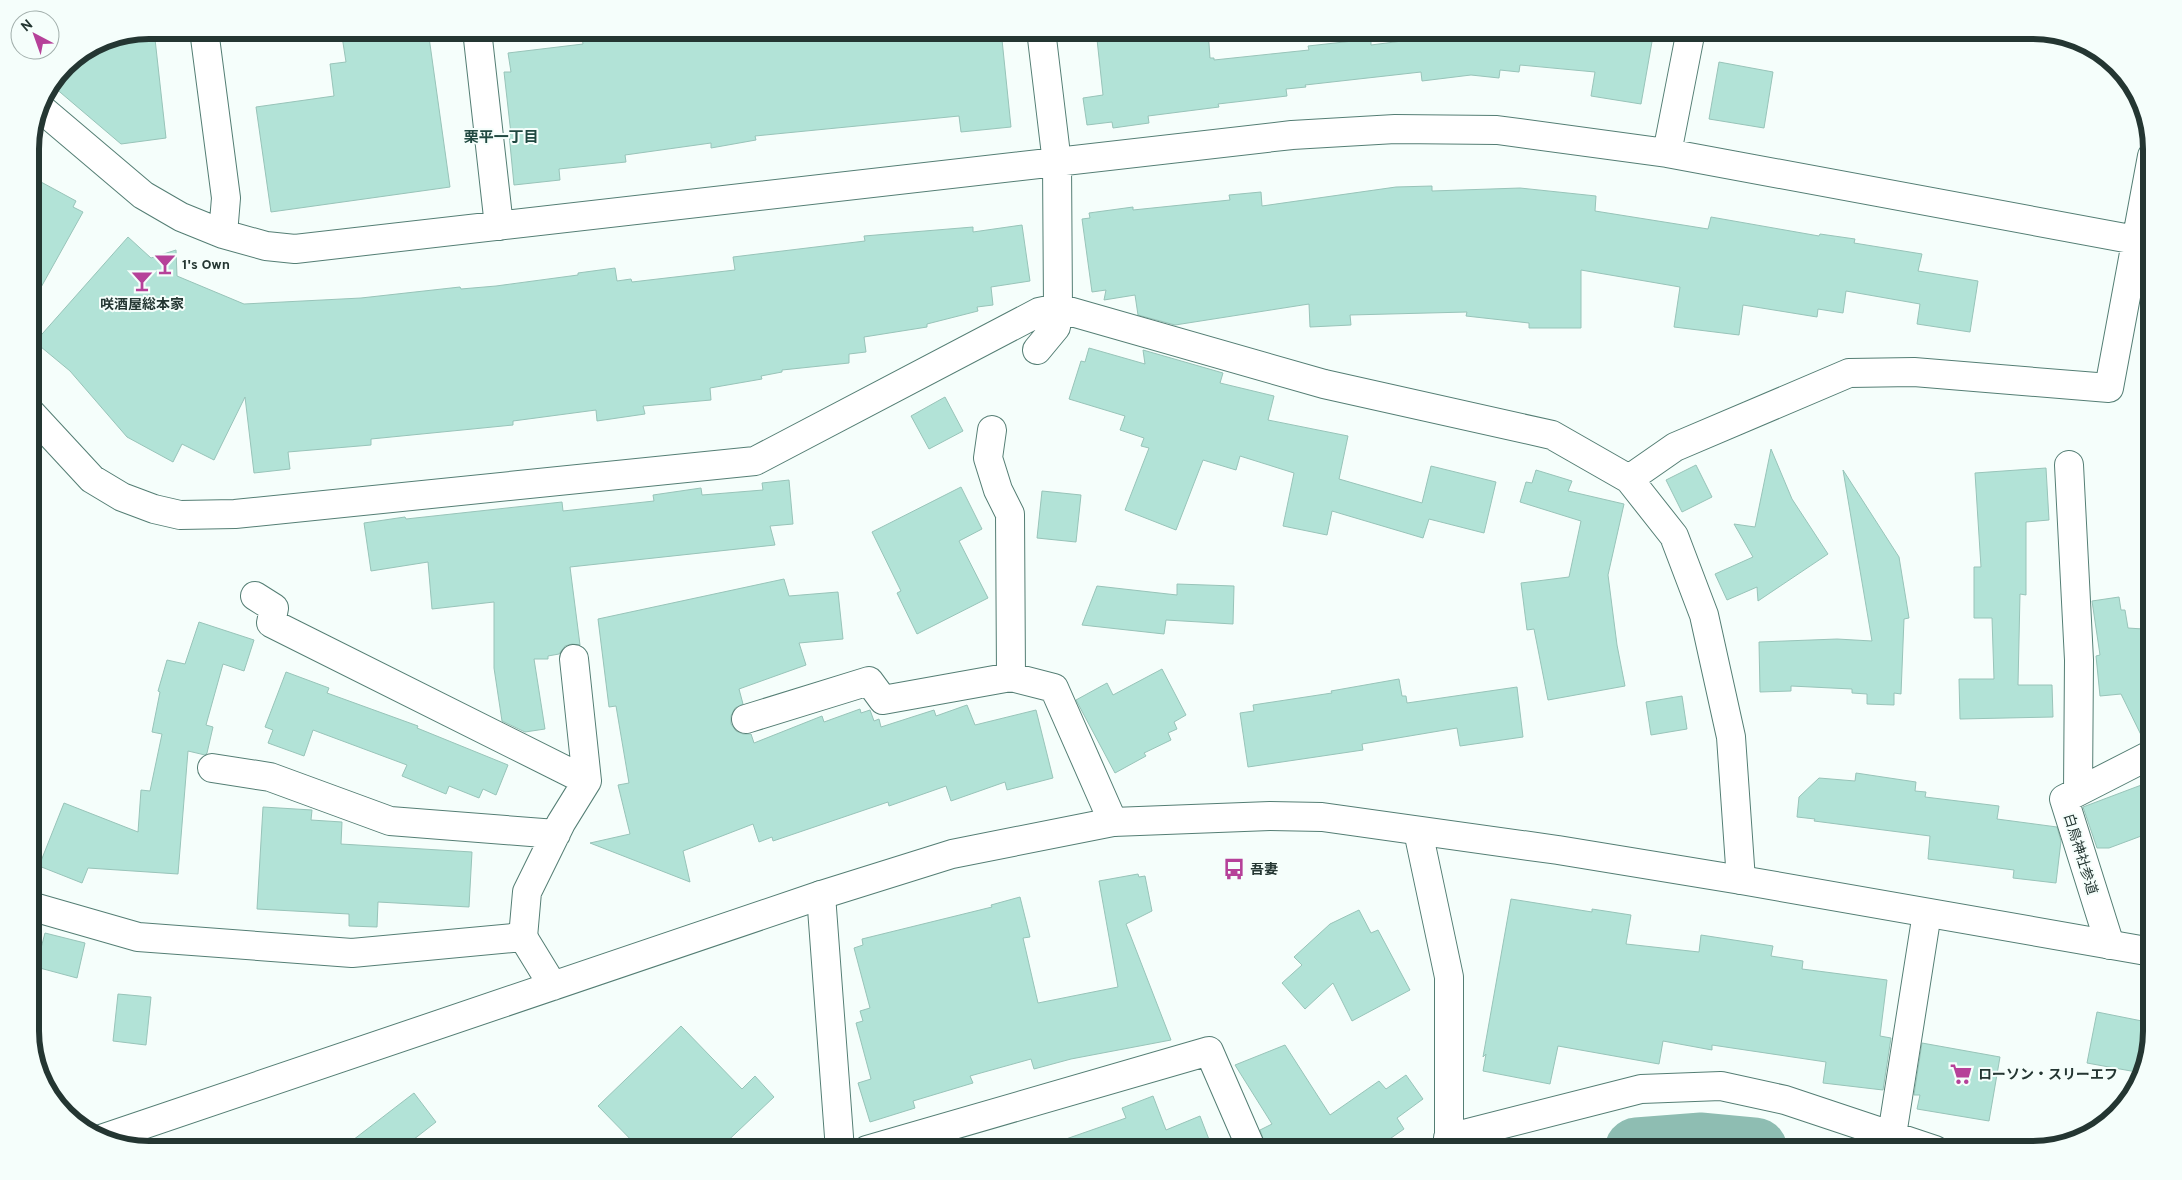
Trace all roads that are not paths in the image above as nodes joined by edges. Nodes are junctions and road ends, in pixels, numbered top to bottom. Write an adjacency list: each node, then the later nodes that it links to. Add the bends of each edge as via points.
1 (205, 39): 9 (street, via 226,198)
2 (478, 39): 8 (street)
3 (1042, 39): 7 (street)
4 (1688, 39): 6 (street)
5 (45, 112): 9 (street, via 143,195 181,217)
6 (1667, 153): 7 (street, via 1497,130 1395,129 1292,135); 10 (street)
7 (1057, 163): 8 (street); 12 (street)
8 (499, 226): 9 (street, via 295,249 266,246)
9 (223, 234)
10 (2143, 242)
11 (2143, 246): 17 (street, via 2109,388 1914,372 1849,374 1675,447)
12 (1058, 308): 13 (street, via 1056,327); 14 (street, via 1039,312 755,461 235,514 180,515 122,498 92,479); 17 (street, via 1324,384 1552,435)
13 (1037, 350)
14 (39, 422)
15 (992, 430): 20 (street, via 988,458 1010,514)
16 (2069, 465): 25 (street, via 2079,660)
17 (1629, 479): 29 (street, via 1674,536 1704,615 1731,737)
18 (255, 596): 24 (street, via 274,608 271,623)
19 (574, 659): 24 (street)
20 (1011, 676): 21 (street, via 883,700 869,681); 26 (street, via 1054,688)
21 (746, 720)
22 (2143, 758): 25 (street, 白鳥神社参道)
23 (212, 768): 28 (street, via 270,778 390,821)
24 (587, 781): 28 (street)
25 (2078, 790): 34 (street, 白鳥神社参道, via 2064,799)
26 (1113, 822): 27 (street, via 1313,817); 30 (street, via 952,854)
27 (1418, 830): 29 (street); 42 (street, via 1449,977)
28 (556, 834): 33 (street, via 527,892)
29 (1741, 880): 32 (street)
30 (821, 894): 36 (street); 39 (street)
31 (39, 909): 33 (street, via 138,937 352,953)
32 (1928, 913): 34 (street); 38 (street)
33 (524, 936): 36 (street)
34 (2110, 945): 35 (street)
35 (2143, 950)
36 (553, 986): 37 (street)
37 (113, 1135)
38 (1892, 1135): 43 (street, via 1785,1100 1721,1086 1641,1089); 44 (street)
39 (839, 1141)
40 (899, 1141): 41 (street, via 1209,1051)
41 (1248, 1141)
42 (1449, 1141)
43 (1459, 1141)
44 (1909, 1141)

